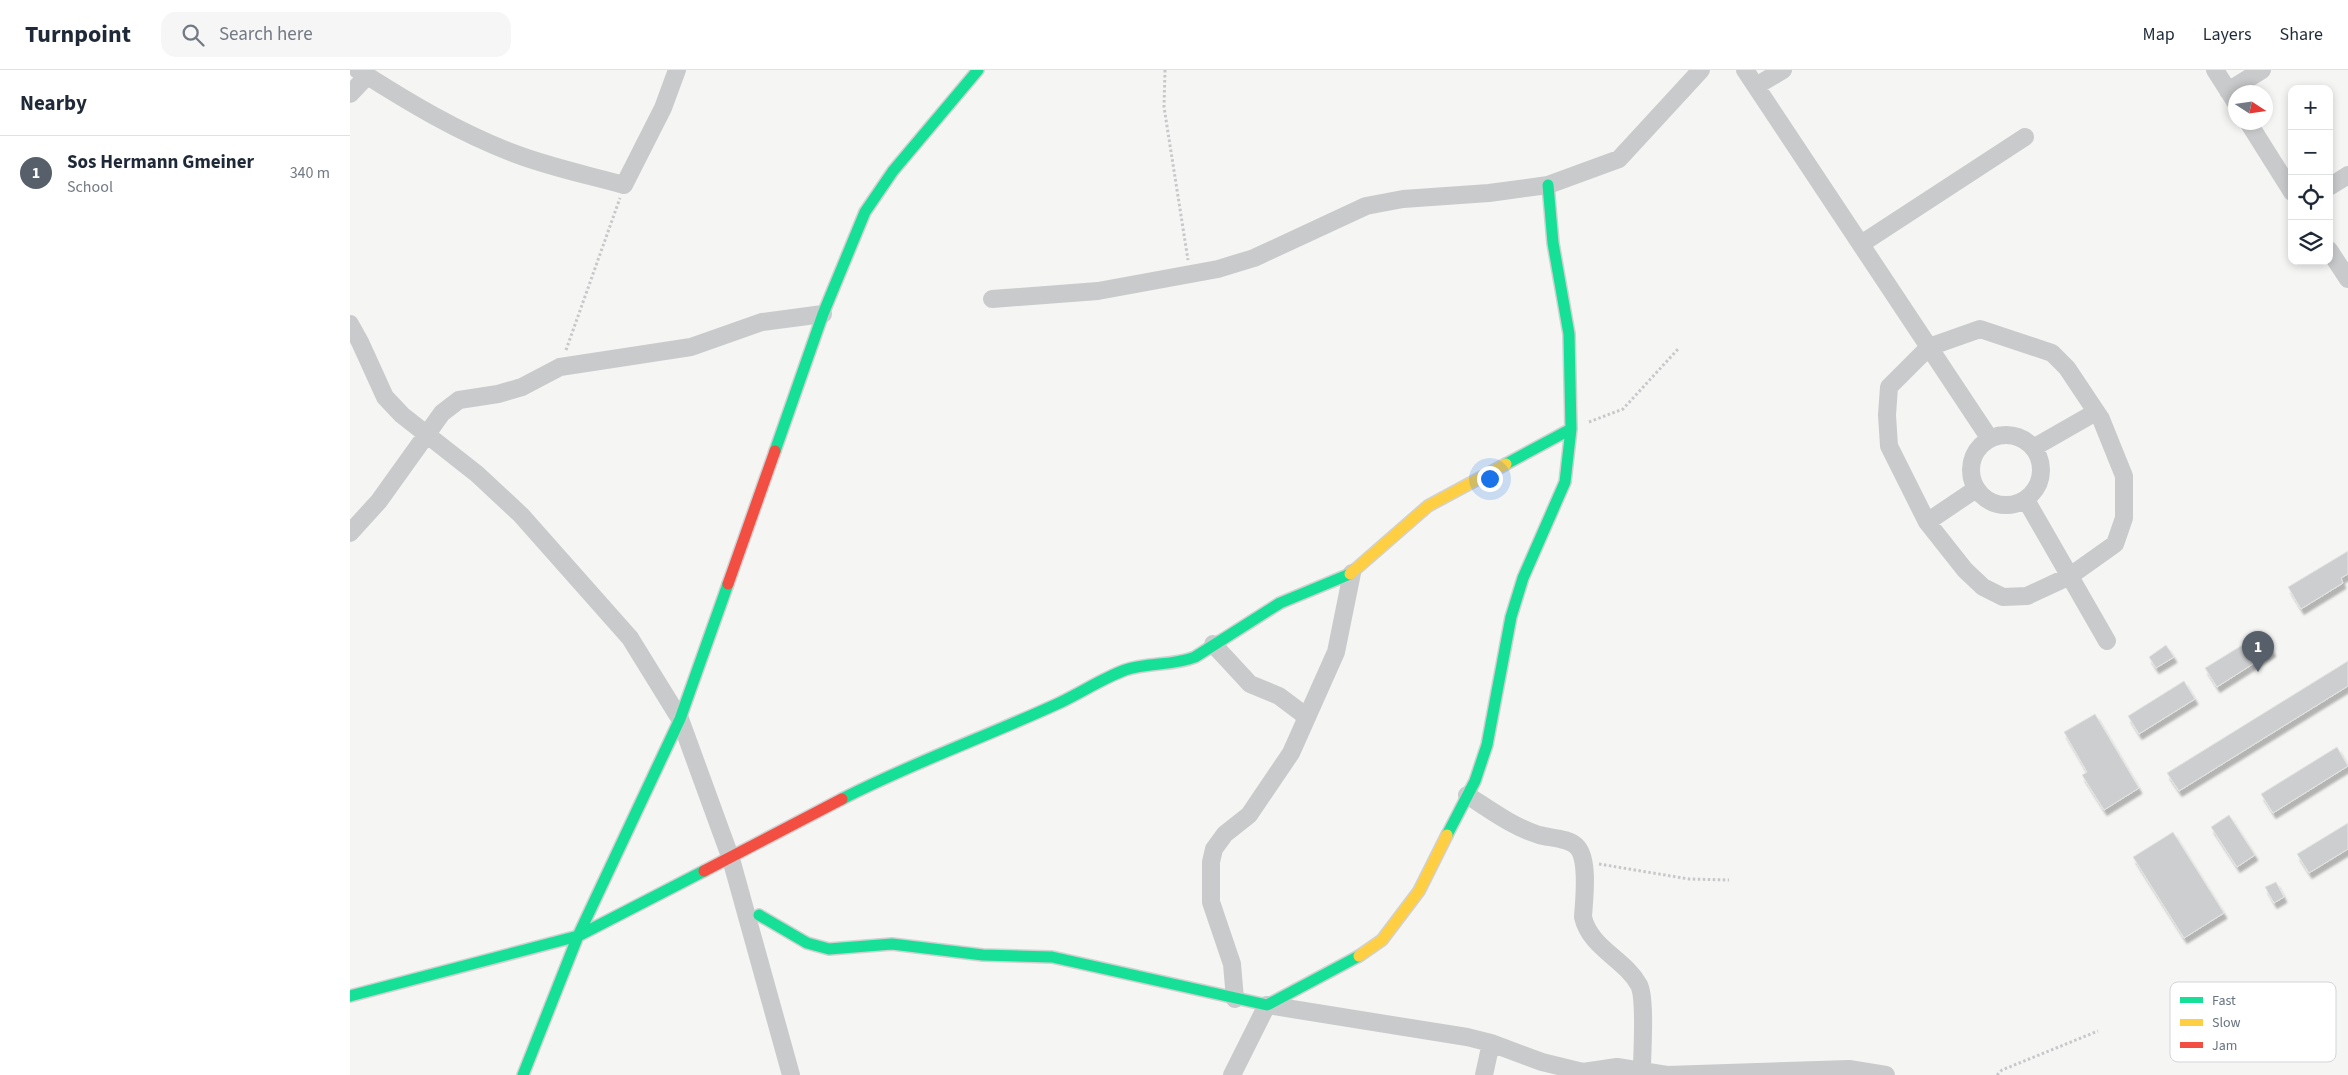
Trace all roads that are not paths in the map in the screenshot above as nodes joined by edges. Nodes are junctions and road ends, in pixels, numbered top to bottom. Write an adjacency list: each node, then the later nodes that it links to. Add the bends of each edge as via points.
1 (677, 70): 8 (street, via 663,108 624,185 516,154 478,139 417,107)
2 (978, 70): 23 (street, via 893,171 865,212)
3 (1701, 70): 17 (street, via 1619,159)
4 (1746, 70): 10 (street)
5 (1783, 70): 10 (street)
6 (2215, 70): 11 (street)
7 (2262, 70): 9 (street)
8 (363, 73): 12 (street)
9 (2245, 85)
10 (1756, 86): 19 (street)
11 (2228, 91)
12 (350, 94)
13 (2253, 130): 18 (street)
14 (2025, 137): 19 (street)
15 (2348, 175): 16 (street)
16 (2333, 184)
17 (1548, 185): 22 (street, via 1403,199 1366,206 1254,258 1190,274 1098,291); 27 (street, via 1553,243 1569,334)
18 (2288, 186)
19 (1861, 244): 25 (street)
20 (2333, 256): 21 (street)
21 (2348, 280)
22 (992, 299)
23 (823, 314): 28 (street, via 762,322 691,347 560,367 522,387 459,400 442,413); 40 (street)
24 (350, 324): 28 (street, via 385,397 402,415)
25 (1929, 347): 26 (street, via 1980,328 2052,353); 29 (street); 33 (street, via 1889,387 1887,415 1889,446)
26 (2096, 412): 30 (street); 36 (street, via 2124,476 2124,518 2115,544)
27 (1571, 430): 35 (street, via 1428,506); 41 (street, via 1565,482 1523,578 1511,616 1488,745)
28 (427, 433): 34 (street, via 379,501); 40 (street, via 521,515 607,611 630,638)
29 (1990, 439): 30 (street, via 2013,435); 31 (street, via 1974,456 1971,468)
30 (2034, 448): 32 (street, via 2042,470 2037,487)
31 (1976, 489): 32 (street, via 1984,498 2005,506); 33 (street)
32 (2026, 500): 36 (street)
33 (1927, 522): 36 (street, via 1965,570 1983,587 2002,597 2027,596)
34 (350, 532)
35 (1352, 573): 38 (street, via 1280,603); 39 (street, via 1336,652)
36 (2070, 576): 37 (street)
37 (2108, 641)
38 (1213, 644): 39 (street, via 1250,684 1279,696); 42 (street, via 1183,662 1124,671 1057,704 893,773)
39 (1307, 717): 46 (street, via 1291,753 1264,796 1250,815 1225,834 1214,849 1211,902 1232,964)
40 (680, 719): 42 (street); 44 (street)
41 (1467, 796): 47 (street, via 1419,891 1382,940 1353,961); 49 (street, via 1524,828 1573,844 1580,850 1584,862 1585,926 1634,978 1641,991)
42 (731, 859): 44 (street); 52 (street)
43 (759, 915): 46 (street, via 807,943 829,949 892,944 983,955 1052,957)
44 (578, 936): 45 (street); 51 (street)
45 (350, 996)
46 (1235, 999): 47 (street)
47 (1267, 1005): 48 (street, via 1431,1030); 53 (street)
48 (1490, 1043): 50 (street); 54 (street)
49 (1642, 1070): 50 (street, via 1617,1067); 55 (street)
50 (1583, 1073)
51 (523, 1075)
52 (791, 1075)
53 (1232, 1075)
54 (1484, 1075)
55 (1667, 1075): 56 (street, via 1849,1069)
56 (1886, 1075)

